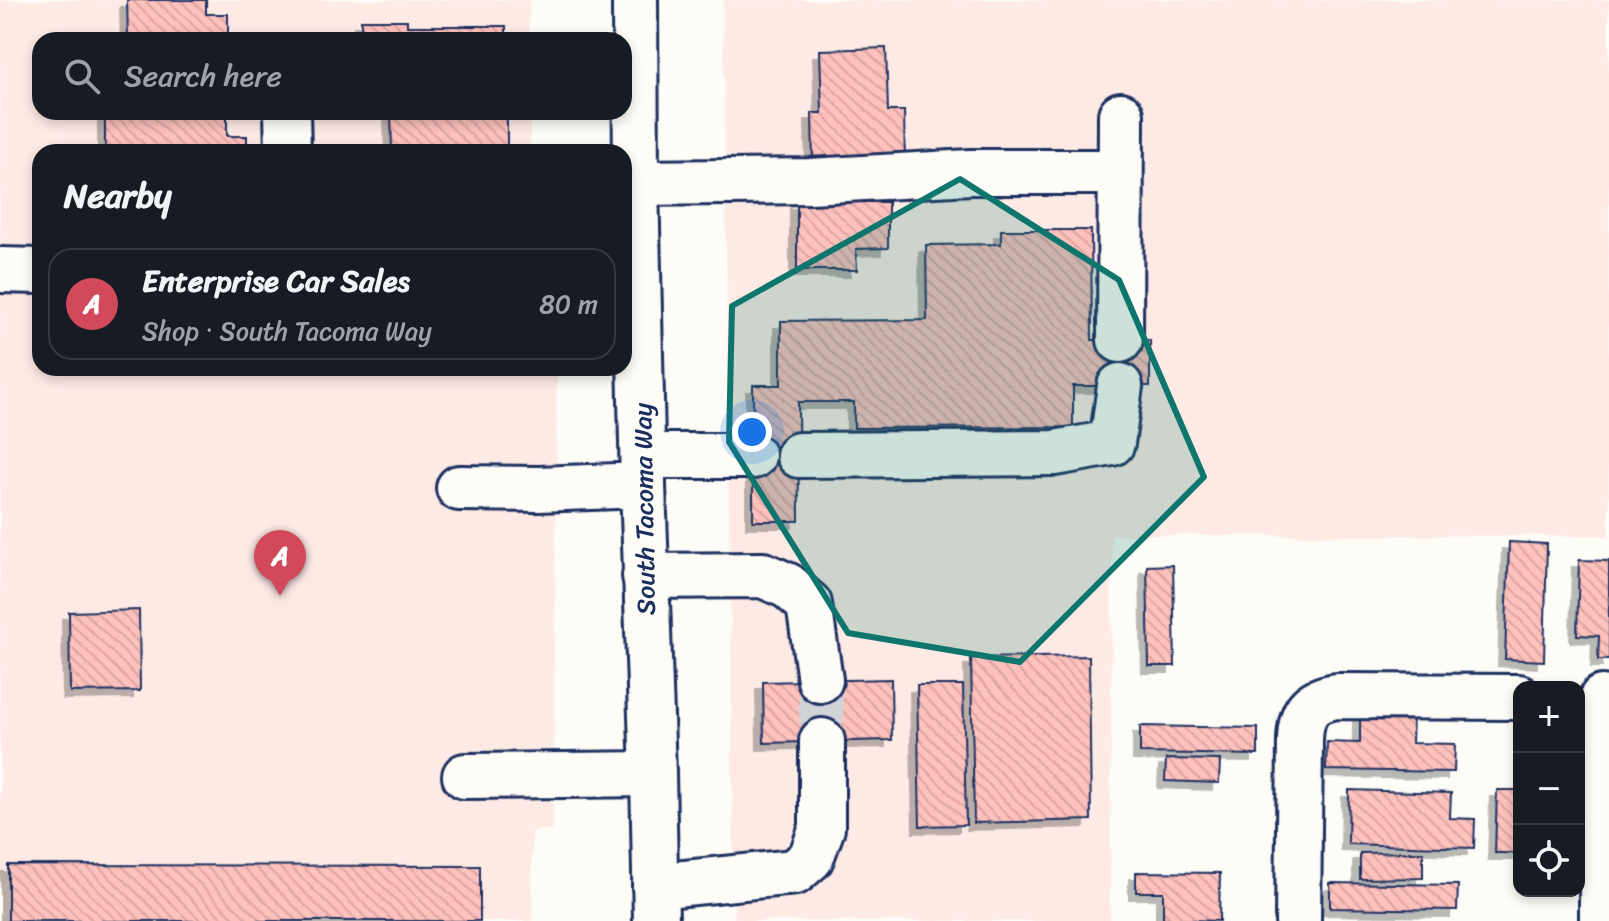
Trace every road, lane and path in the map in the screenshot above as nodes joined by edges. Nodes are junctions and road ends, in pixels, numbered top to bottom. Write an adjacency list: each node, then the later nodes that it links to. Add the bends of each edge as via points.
1 (635, 0): 6 (main road, South Tacoma Way)
2 (1121, 115): 5 (main road)
3 (287, 120): 4 (main road)
4 (288, 144)
5 (1120, 172): 6 (main road); 10 (main road)
6 (636, 183): 8 (main road, South Tacoma Way)
7 (0, 270): 9 (main road)
8 (632, 270): 14 (main road, South Tacoma Way)
9 (32, 271)
10 (1120, 340)
11 (1120, 386): 12 (main road, via 1112,443 1055,453)
12 (799, 455)
13 (753, 456): 14 (main road)
14 (643, 470): 15 (main road, via 538,489); 16 (main road, South Tacoma Way)
15 (459, 488)
16 (645, 576): 17 (main road, via 763,575 788,586 809,604); 21 (main road, South Tacoma Way)
17 (820, 680)
18 (1513, 697): 24 (main road, via 1337,696 1307,710 1300,740)
19 (1597, 698): 25 (main road)
20 (822, 741): 23 (main road, via 822,828 811,858 795,872)
21 (653, 774): 22 (main road); 23 (main road, South Tacoma Way)
22 (465, 776)
23 (655, 903)
24 (1298, 921)
25 (1602, 921)

